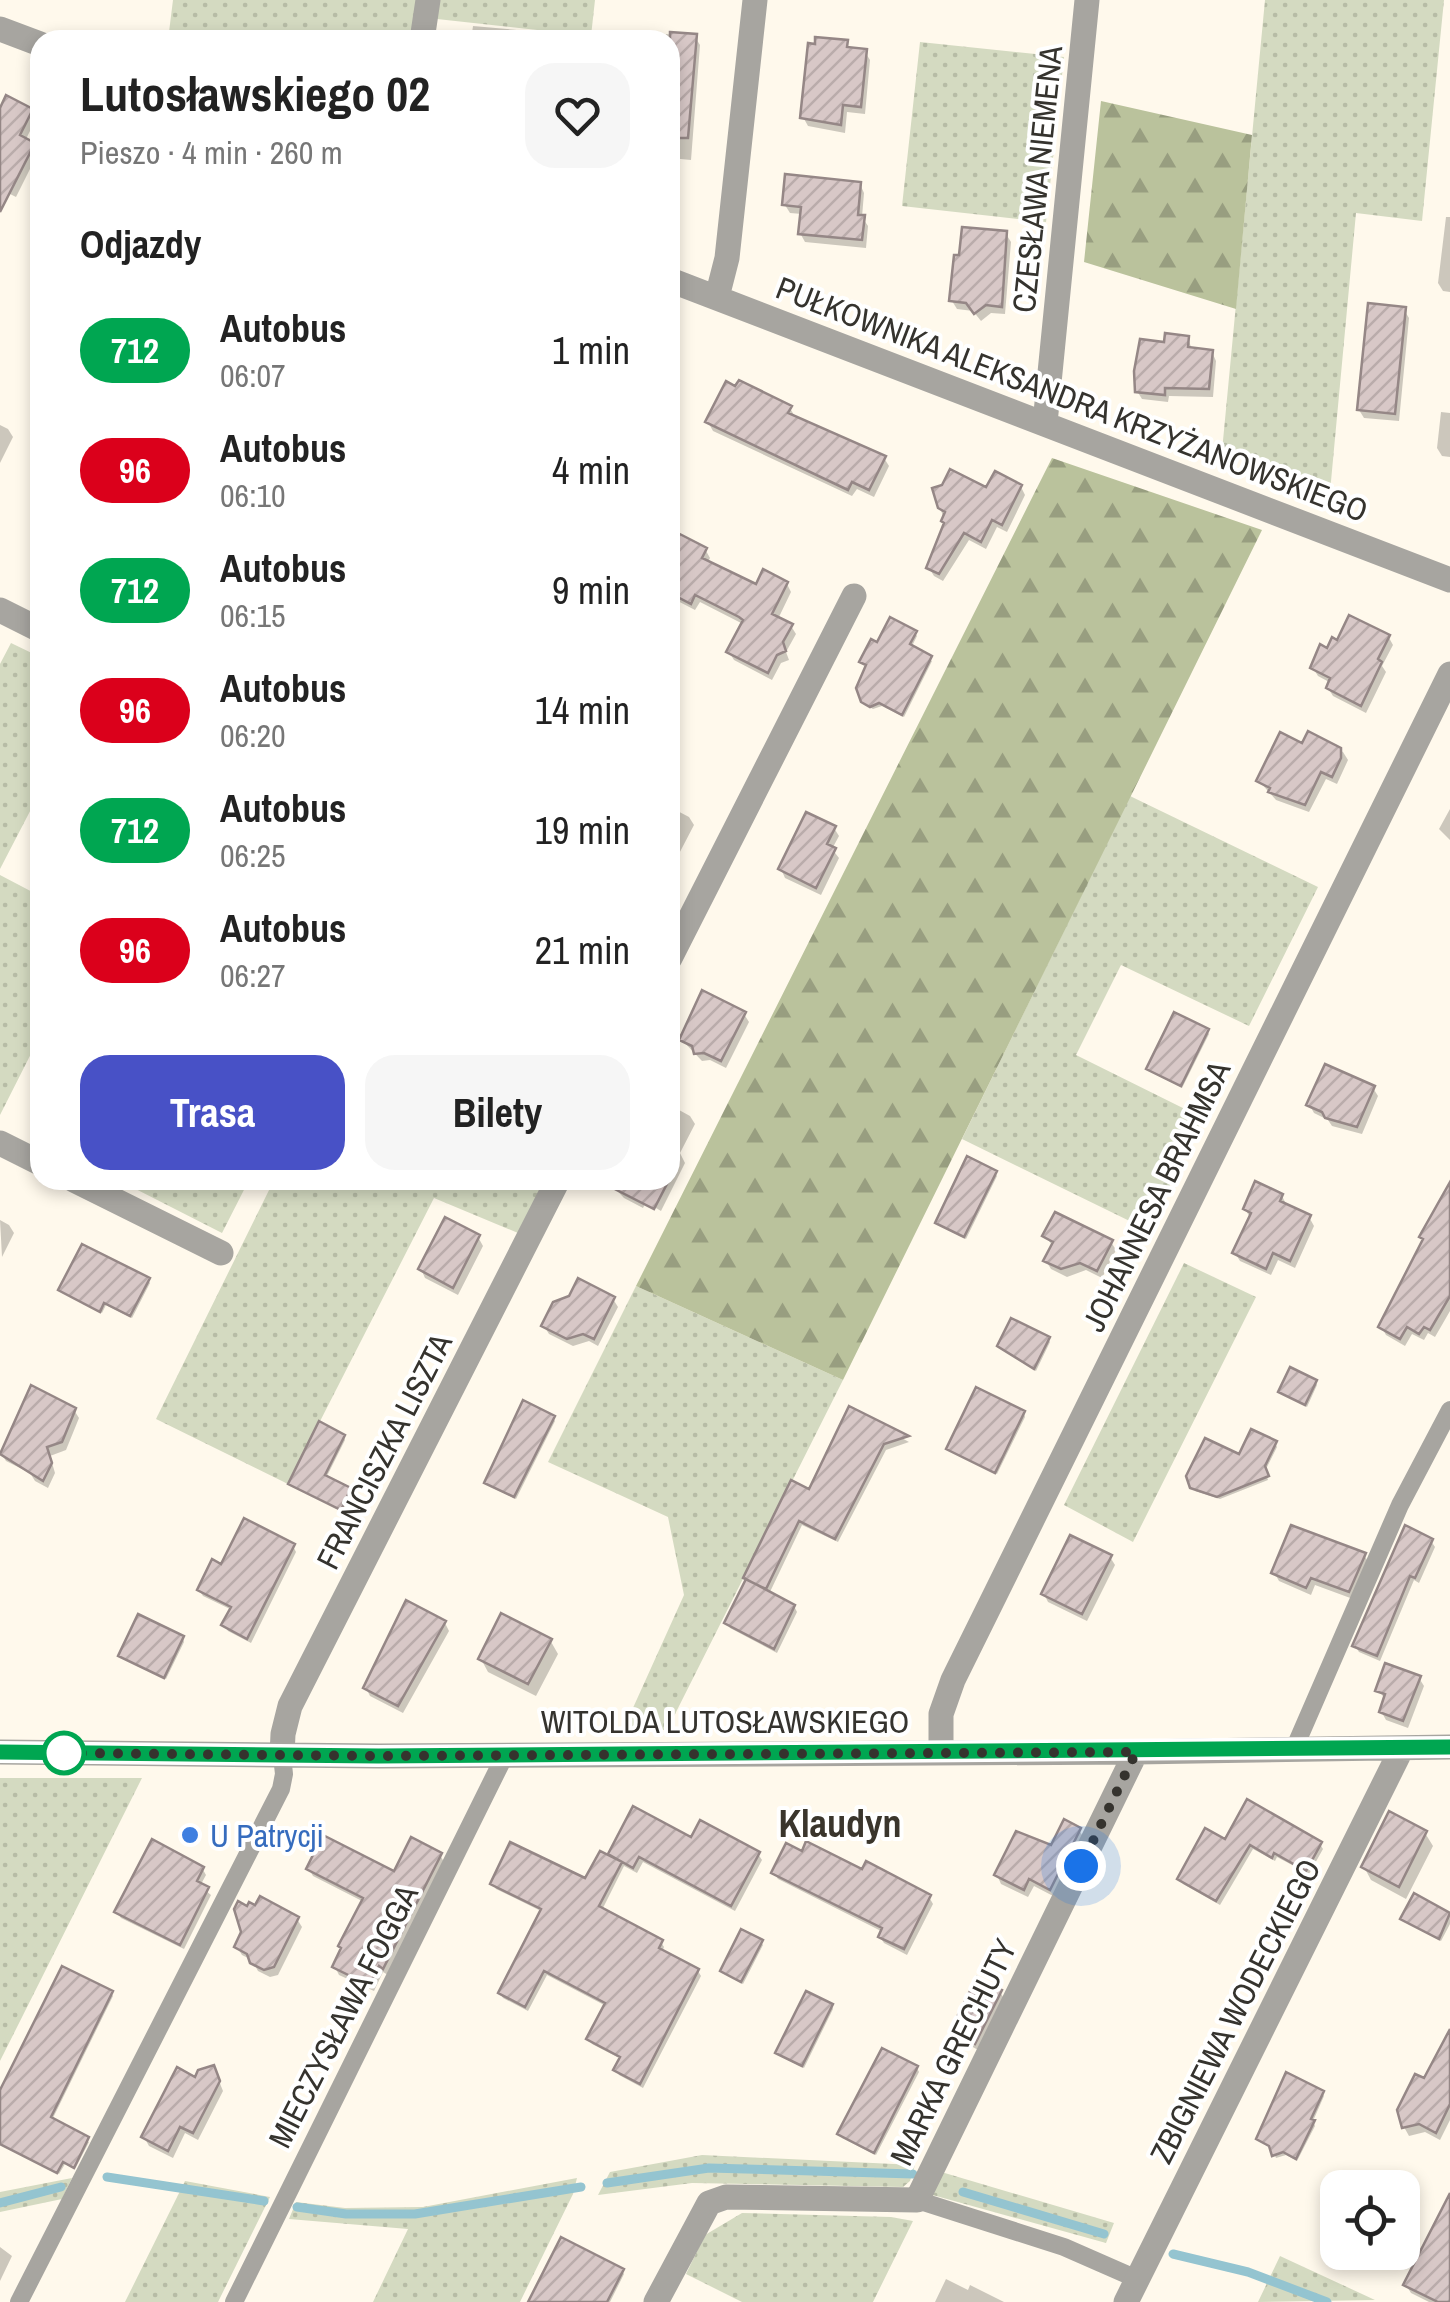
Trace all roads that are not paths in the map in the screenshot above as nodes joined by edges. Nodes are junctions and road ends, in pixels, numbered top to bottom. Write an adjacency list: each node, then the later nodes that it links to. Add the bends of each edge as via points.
1 (428, 0): 5 (street)
2 (755, 0): 8 (street)
3 (1087, 0): 9 (street, CZESŁAWA NIEMENA)
4 (0, 29): 6 (street)
5 (424, 30)
6 (30, 40)
7 (680, 284): 8 (street, PUŁKOWNIKA ALEKSANDRA KRZYŻANOWSKIEGO)
8 (717, 297): 9 (street, PUŁKOWNIKA ALEKSANDRA KRZYŻANOWSKIEGO)
9 (1045, 424): 10 (street, PUŁKOWNIKA ALEKSANDRA KRZYŻANOWSKIEGO)
10 (1450, 580)
11 (854, 596): 15 (street)
12 (0, 610): 13 (street)
13 (30, 625)
14 (1450, 674): 26 (street, JOHANNESA BRAHMSA, via 953,1680 941,1714)
15 (680, 938)
16 (0, 1143): 17 (street)
17 (30, 1158)
18 (94, 1190): 20 (street)
19 (553, 1190): 28 (street, FRANCISZKA LISZTA, via 290,1706)
20 (221, 1254)
21 (1450, 1410): 24 (lane, via 1400,1505)
22 (1450, 1747): 23 (street, WITOLDA LUTOSŁAWSKIEGO)
23 (1402, 1748): 24 (street, WITOLDA LUTOSŁAWSKIEGO); 31 (street, ZBIGNIEWA WODECKIEGO)
24 (1294, 1749): 27 (street, WITOLDA LUTOSŁAWSKIEGO)
25 (0, 1752): 28 (street, WITOLDA LUTOSŁAWSKIEGO)
26 (941, 1752): 27 (street, WITOLDA LUTOSŁAWSKIEGO); 29 (street, WITOLDA LUTOSŁAWSKIEGO)
27 (1136, 1752): 30 (street, MARKA GRECHUTY)
28 (282, 1756): 29 (street, WITOLDA LUTOSŁAWSKIEGO); 32 (lane, via 280,1789)
29 (505, 1756): 33 (lane, MIECZYSŁAWA FOGGA)
30 (917, 2200): 31 (lane, via 1064,2246); 34 (street, MARKA GRECHUTY, via 726,2196 710,2203)
31 (1132, 2290)
32 (19, 2302)
33 (234, 2302)
34 (656, 2302)

